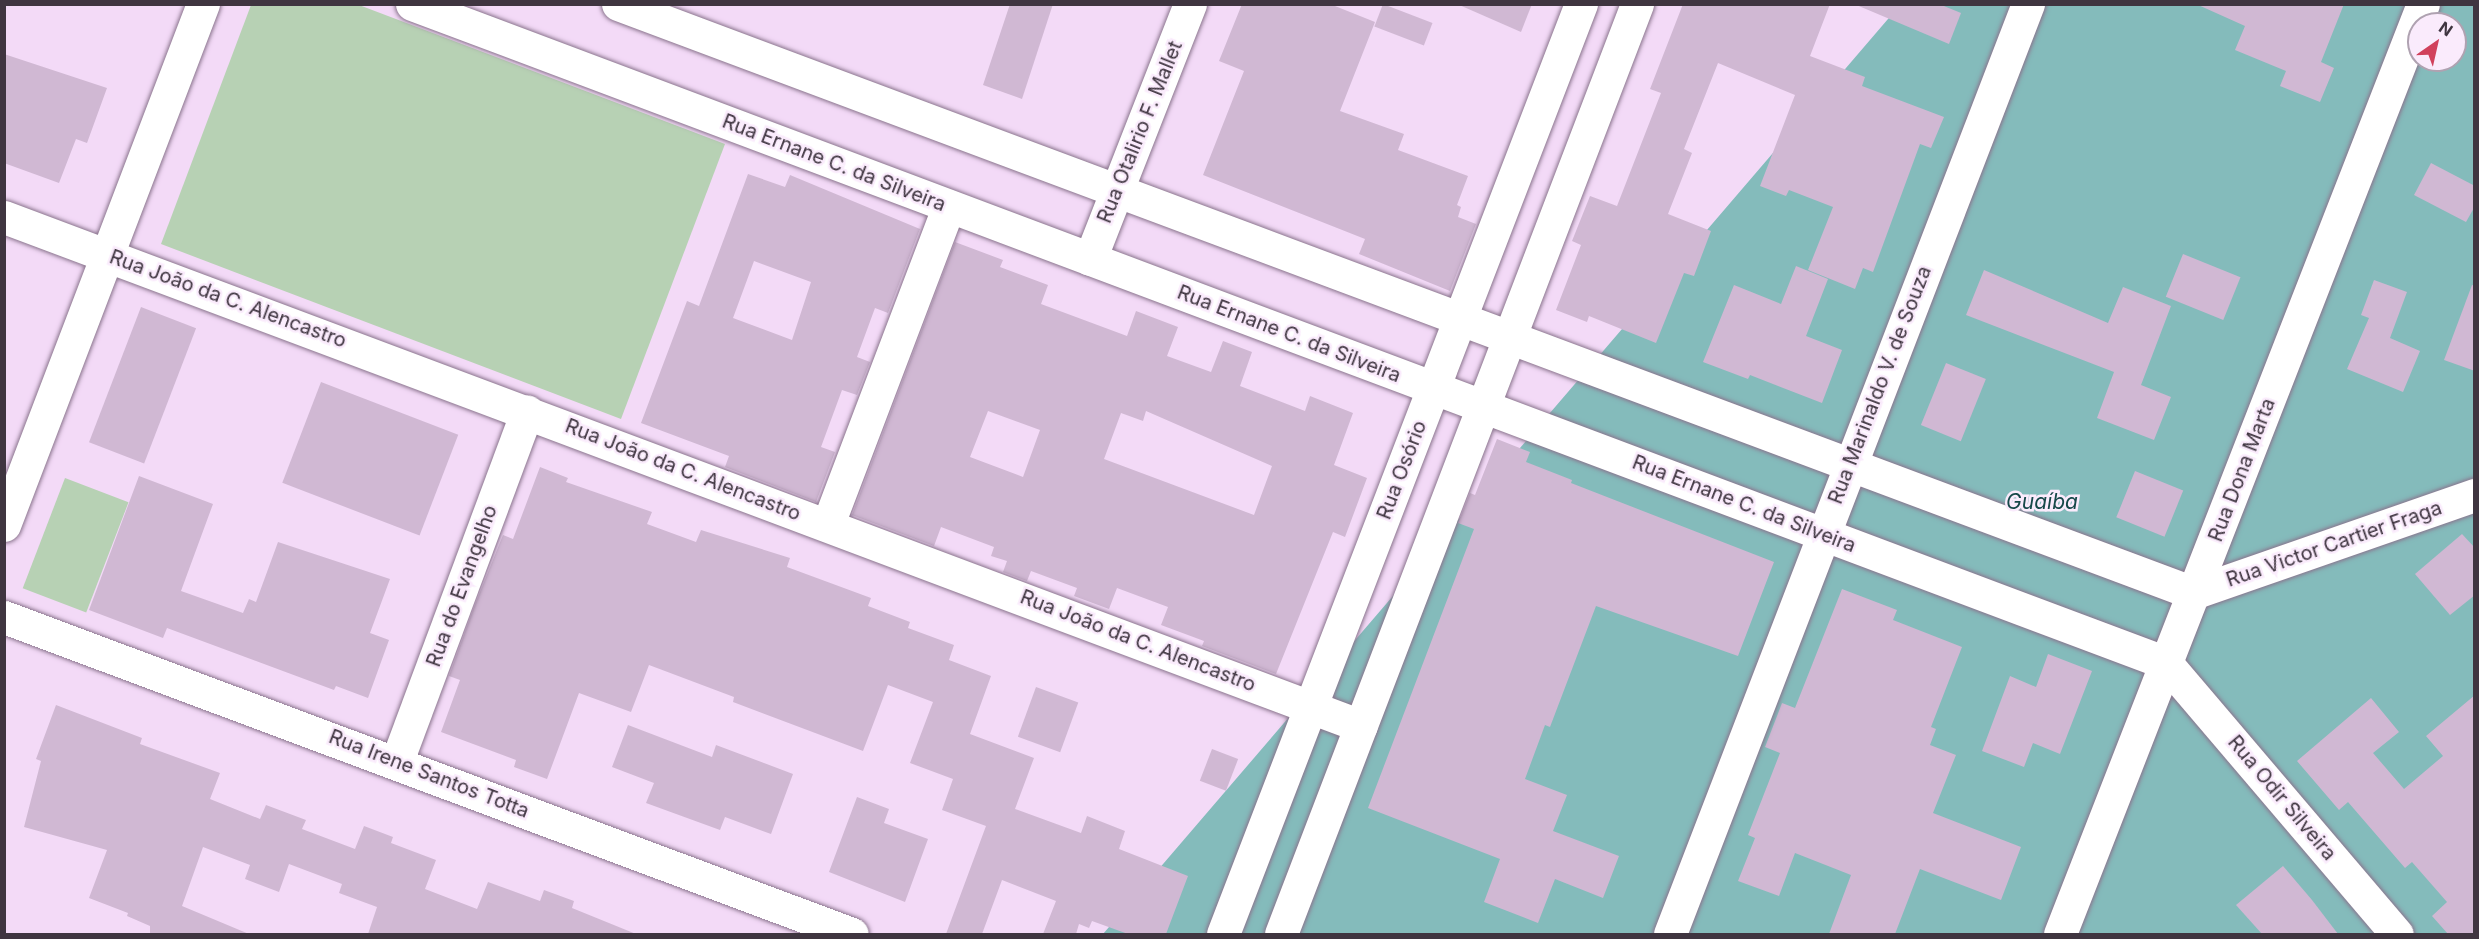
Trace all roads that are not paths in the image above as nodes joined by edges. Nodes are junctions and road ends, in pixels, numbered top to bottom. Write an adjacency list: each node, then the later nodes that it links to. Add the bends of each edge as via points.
1 (203, 4): 12 (street)
2 (412, 4): 10 (street, Rua Ernane C. da Silveira)
3 (618, 4): 9 (street)
4 (1190, 4): 9 (street, Rua Otalirio F. Mallet)
5 (1581, 4): 14 (street, Rua Osório)
6 (1637, 4): 15 (street)
7 (2028, 4): 19 (street, Rua Marinaldo V. de Souza)
8 (2423, 4): 24 (street, Rua Dona Marta)
9 (1117, 191): 13 (street, Rua Otalirio F. Mallet); 14 (street)
10 (949, 206): 13 (street, Rua Ernane C. da Silveira); 21 (street)
11 (4, 217): 12 (street, Rua João da C. Alencastro)
12 (108, 254): 18 (street, Rua João da C. Alencastro); 22 (street)
13 (1090, 259): 16 (street, Rua Ernane C. da Silveira)
14 (1460, 319): 15 (street); 16 (street, Rua Osório)
15 (1510, 338): 17 (street); 19 (street)
16 (1434, 388): 17 (street, Rua Ernane C. da Silveira); 27 (street, Rua Osório)
17 (1483, 407): 23 (street, Rua Ernane C. da Silveira); 28 (street)
18 (527, 411): 21 (street, Rua João da C. Alencastro); 29 (street, Rua do Evangelho)
19 (1849, 464): 23 (street, Rua Marinaldo V. de Souza); 24 (street)
20 (2475, 495): 24 (street, Rua Victor Cartier Fraga)
21 (828, 524): 27 (street, Rua João da C. Alencastro)
22 (4, 525)
23 (1822, 534): 26 (street, Rua Ernane C. da Silveira); 33 (street, Rua Marinaldo V. de Souza)
24 (2193, 593): 26 (street, Rua Dona Marta)
25 (4, 617): 29 (street, Rua Irene Santos Totta)
26 (2166, 663): 34 (street, Rua Dona Marta); 35 (street, Rua Odir Silveira)
27 (1311, 707): 28 (street, Rua João da C. Alencastro); 31 (street, Rua Osório)
28 (1361, 726): 32 (street)
29 (397, 762): 30 (street, Rua Irene Santos Totta)
30 (852, 934)
31 (1223, 934)
32 (1281, 934)
33 (1670, 934)
34 (2060, 934)
35 (2397, 934)

